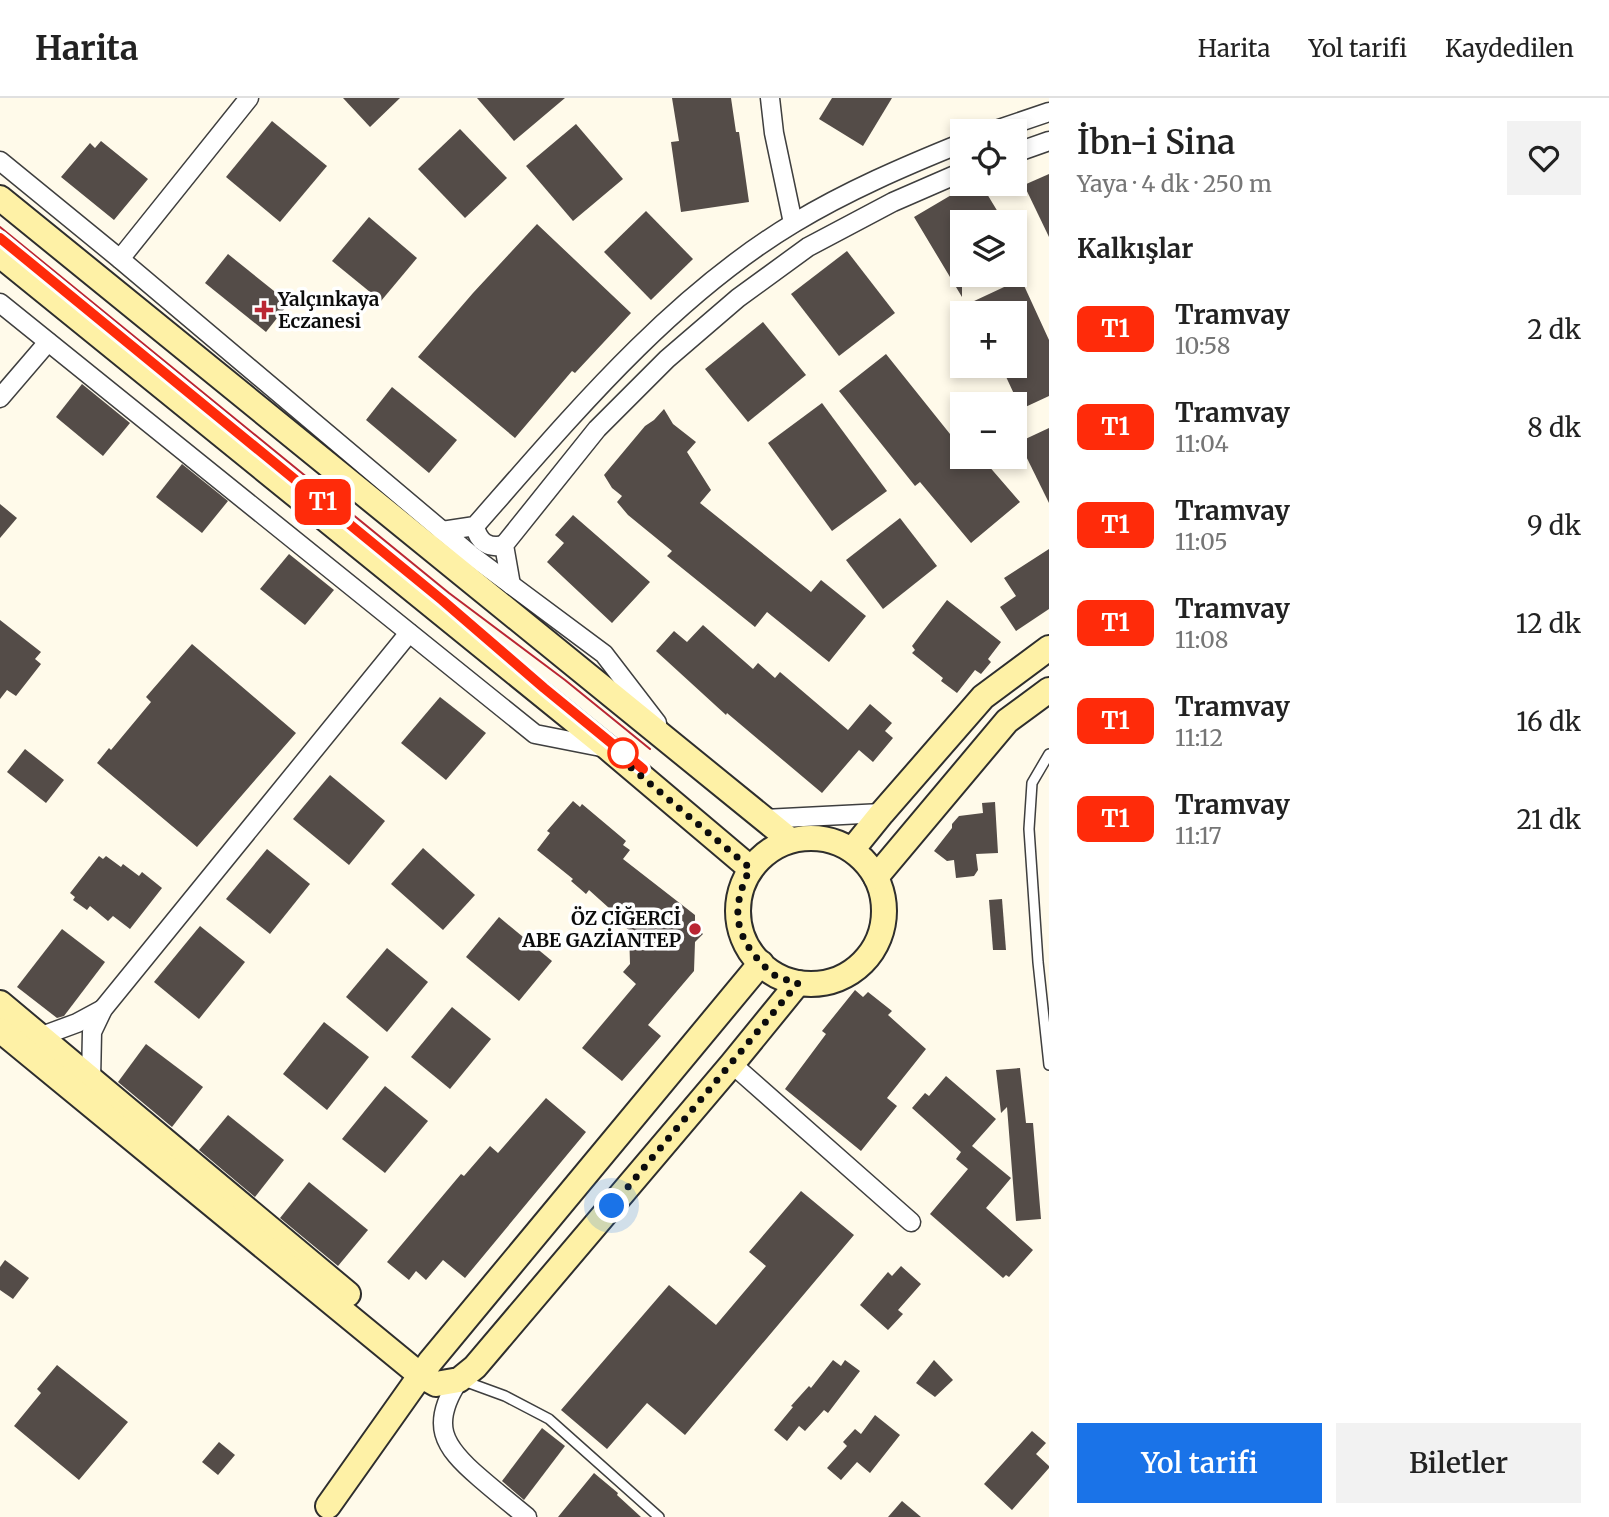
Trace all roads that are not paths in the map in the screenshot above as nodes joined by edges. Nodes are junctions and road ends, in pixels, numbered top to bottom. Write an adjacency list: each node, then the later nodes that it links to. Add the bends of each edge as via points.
1 (249, 98): 13 (street)
2 (770, 98): 11 (street)
3 (1049, 112): 4 (street)
4 (1027, 119)
5 (1049, 141): 7 (street)
6 (950, 147): 11 (street)
7 (1027, 149)
8 (0, 161): 13 (street)
9 (950, 177): 19 (street, via 808,247 738,298 667,359 597,429)
10 (0, 198): 25 (main road)
11 (793, 223): 17 (street, via 720,276 648,338)
12 (0, 255): 24 (main road)
13 (120, 259): 18 (street)
14 (0, 303): 15 (street)
15 (48, 342): 16 (street); 21 (street)
16 (0, 398)
17 (475, 526): 18 (street); 19 (street, via 485,544)
18 (442, 531): 20 (street)
19 (504, 545): 20 (street)
20 (511, 585): 25 (street, via 604,654)
21 (409, 633): 24 (street, via 535,734); 36 (street)
22 (1049, 648): 27 (main road, via 983,697)
23 (1049, 690): 32 (main road, via 1007,721)
24 (608, 748): 31 (main road)
25 (677, 748): 28 (main road)
26 (1049, 754): 40 (lane, via 1031,783 1029,829)
27 (882, 813): 28 (street); 30 (main road)
28 (764, 819): 29 (main road)
29 (790, 840): 30 (main road, via 814,837); 31 (main road)
30 (852, 850): 32 (main road)
31 (750, 868): 33 (main road, via 740,891 737,915 743,940)
32 (876, 877): 34 (main road, via 885,916 867,959 848,974 825,983)
33 (761, 963): 34 (main road, via 776,976); 43 (main road)
34 (798, 983): 39 (main road)
35 (0, 1003): 38 (main road)
36 (103, 1009): 38 (street); 41 (street, via 92,1032)
37 (0, 1030): 43 (main road)
38 (39, 1037): 41 (main road)
39 (732, 1064): 42 (street); 44 (main road)
40 (1049, 1065)
41 (90, 1080): 43 (main road)
42 (911, 1222)
43 (425, 1368): 44 (main road, via 436,1384); 45 (main road)
44 (467, 1373): 46 (street, via 444,1408 443,1436 460,1462); 47 (lane, via 549,1419)
45 (328, 1506)
46 (527, 1517)
47 (659, 1517)

